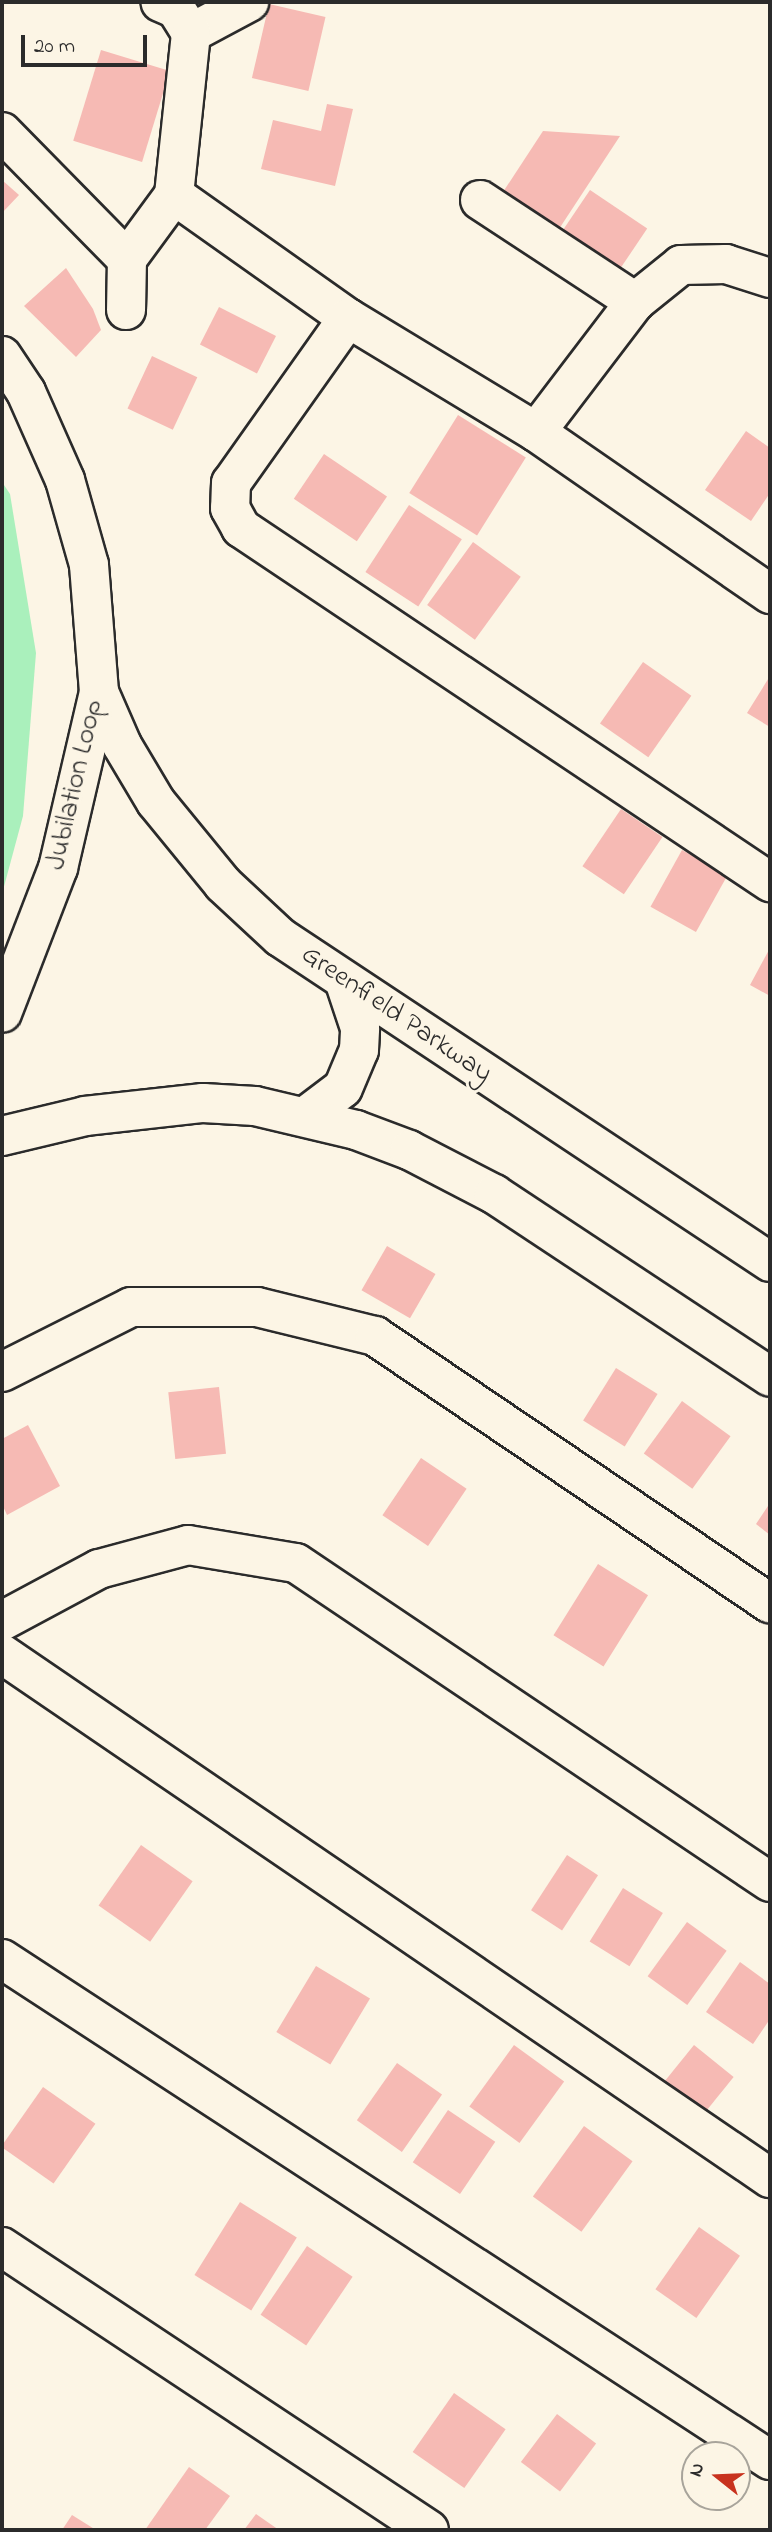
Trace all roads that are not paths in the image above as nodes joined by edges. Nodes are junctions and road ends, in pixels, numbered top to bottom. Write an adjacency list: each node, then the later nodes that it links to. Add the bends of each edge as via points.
1 (160, 2): 3 (street, via 176,9)
2 (250, 2): 3 (street)
3 (191, 33): 5 (street)
4 (2, 132): 7 (street)
5 (174, 195): 7 (street); 11 (street)
6 (480, 200): 9 (street)
7 (127, 259): 10 (street)
8 (770, 278): 9 (street, via 726,264 681,265)
9 (635, 302): 13 (street)
10 (126, 310)
11 (348, 318): 13 (street); 16 (street, via 231,483 230,508 241,528)
12 (2, 356): 15 (street, Jubilation Loop, via 26,392 65,480 89,565)
13 (536, 432): 14 (street)
14 (770, 594)
15 (99, 692): 17 (street, Greenfield Parkway, via 135,769 188,843 280,937); 18 (street, Jubilation Loop, via 58,868)
16 (770, 882)
17 (345, 984): 19 (street, via 360,1028 359,1050 343,1088); 21 (street, Greenfield Parkway)
18 (2, 1013)
19 (306, 1116): 20 (street, via 256,1105 203,1103 85,1116); 23 (street, via 409,1150 494,1195)
20 (2, 1136)
21 (770, 1262)
22 (2, 1373): 24 (street, via 131,1307 257,1307 375,1336)
23 (770, 1377)
24 (770, 1603)
25 (2, 1621): 27 (street, via 99,1569 188,1545 296,1563)
26 (2, 1654): 29 (street)
27 (770, 1882)
28 (2, 1959): 31 (street)
29 (770, 2178)
30 (2, 2248): 32 (street)
31 (770, 2460)
32 (429, 2530)

